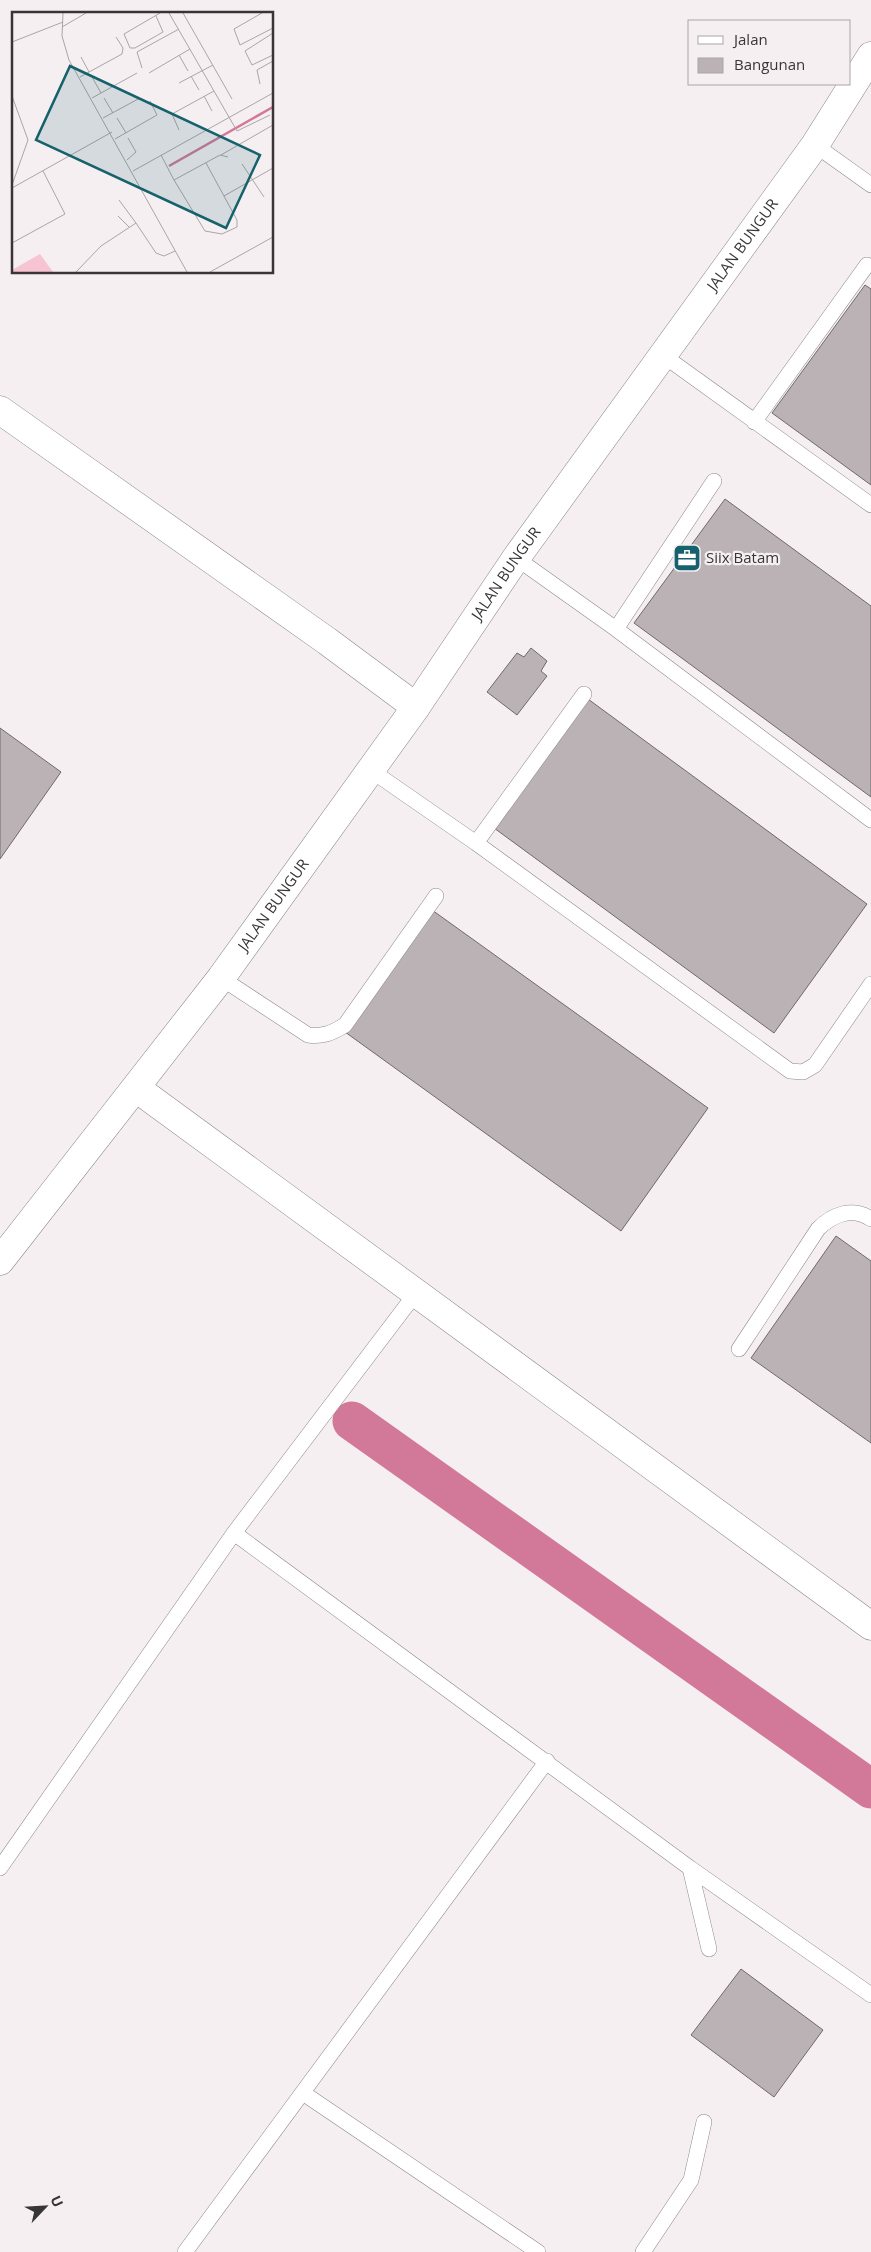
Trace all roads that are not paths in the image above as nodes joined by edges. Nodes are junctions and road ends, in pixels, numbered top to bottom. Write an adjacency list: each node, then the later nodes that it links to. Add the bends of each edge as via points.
1 (871, 56): 2 (street, JALAN BUNGUR)
2 (815, 145): 3 (lane); 5 (street, JALAN BUNGUR)
3 (871, 185)
4 (867, 265): 7 (lane)
5 (664, 356): 7 (lane); 10 (street, JALAN BUNGUR)
6 (0, 410): 13 (street)
7 (754, 422): 9 (lane)
8 (714, 481): 11 (lane)
9 (871, 505)
10 (516, 558): 11 (lane); 13 (street, JALAN BUNGUR)
11 (616, 629): 15 (lane)
12 (584, 694): 16 (lane)
13 (416, 707): 14 (street, JALAN BUNGUR)
14 (369, 769): 16 (lane); 18 (street, JALAN BUNGUR)
15 (871, 820)
16 (476, 843): 19 (lane, via 790,1071 803,1072 814,1065)
17 (436, 896): 18 (lane, via 345,1025 333,1033 321,1037 308,1036)
18 (220, 978): 20 (street, JALAN BUNGUR)
19 (871, 984)
20 (136, 1088): 22 (street, JALAN BUNGUR); 23 (street)
21 (871, 1219): 24 (lane, via 854,1213 841,1213 828,1219 818,1229)
22 (0, 1261)
23 (416, 1293): 25 (lane); 26 (street)
24 (739, 1349)
25 (234, 1533): 27 (lane); 28 (lane)
26 (871, 1626)
27 (547, 1761): 29 (lane); 32 (lane)
28 (0, 1868)
29 (690, 1868): 30 (lane); 31 (lane)
30 (709, 1950)
31 (871, 1995)
32 (303, 2093): 34 (lane); 35 (lane)
33 (704, 2122): 36 (lane, via 691,2180)
34 (185, 2252)
35 (538, 2252)
36 (643, 2252)

